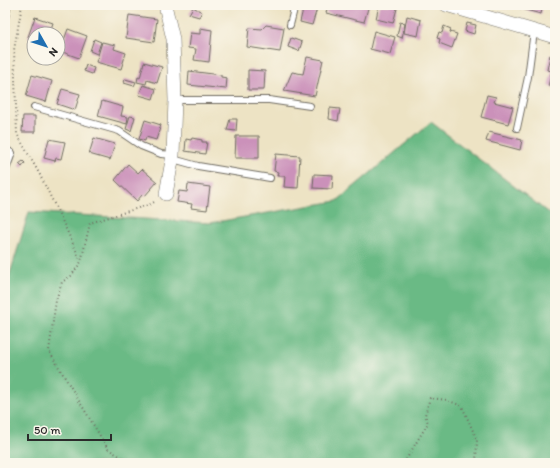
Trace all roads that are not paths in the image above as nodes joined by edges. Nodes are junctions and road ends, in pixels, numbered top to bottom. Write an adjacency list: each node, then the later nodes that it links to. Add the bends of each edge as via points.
1 (165, 5): 7 (street, via 173,39)
2 (296, 5): 4 (lane)
3 (446, 5): 5 (street)
4 (290, 25)
5 (534, 31): 6 (street); 10 (lane, via 528,77)
6 (555, 38)
7 (175, 100): 8 (lane, via 269,100); 12 (street)
8 (310, 106)
9 (34, 107): 12 (lane, via 119,131 141,146)
10 (517, 128)
11 (5, 149): 13 (lane, via 12,153)
12 (173, 157): 14 (lane, via 198,166); 15 (street)
13 (5, 172)
14 (270, 178)
15 (166, 194)

